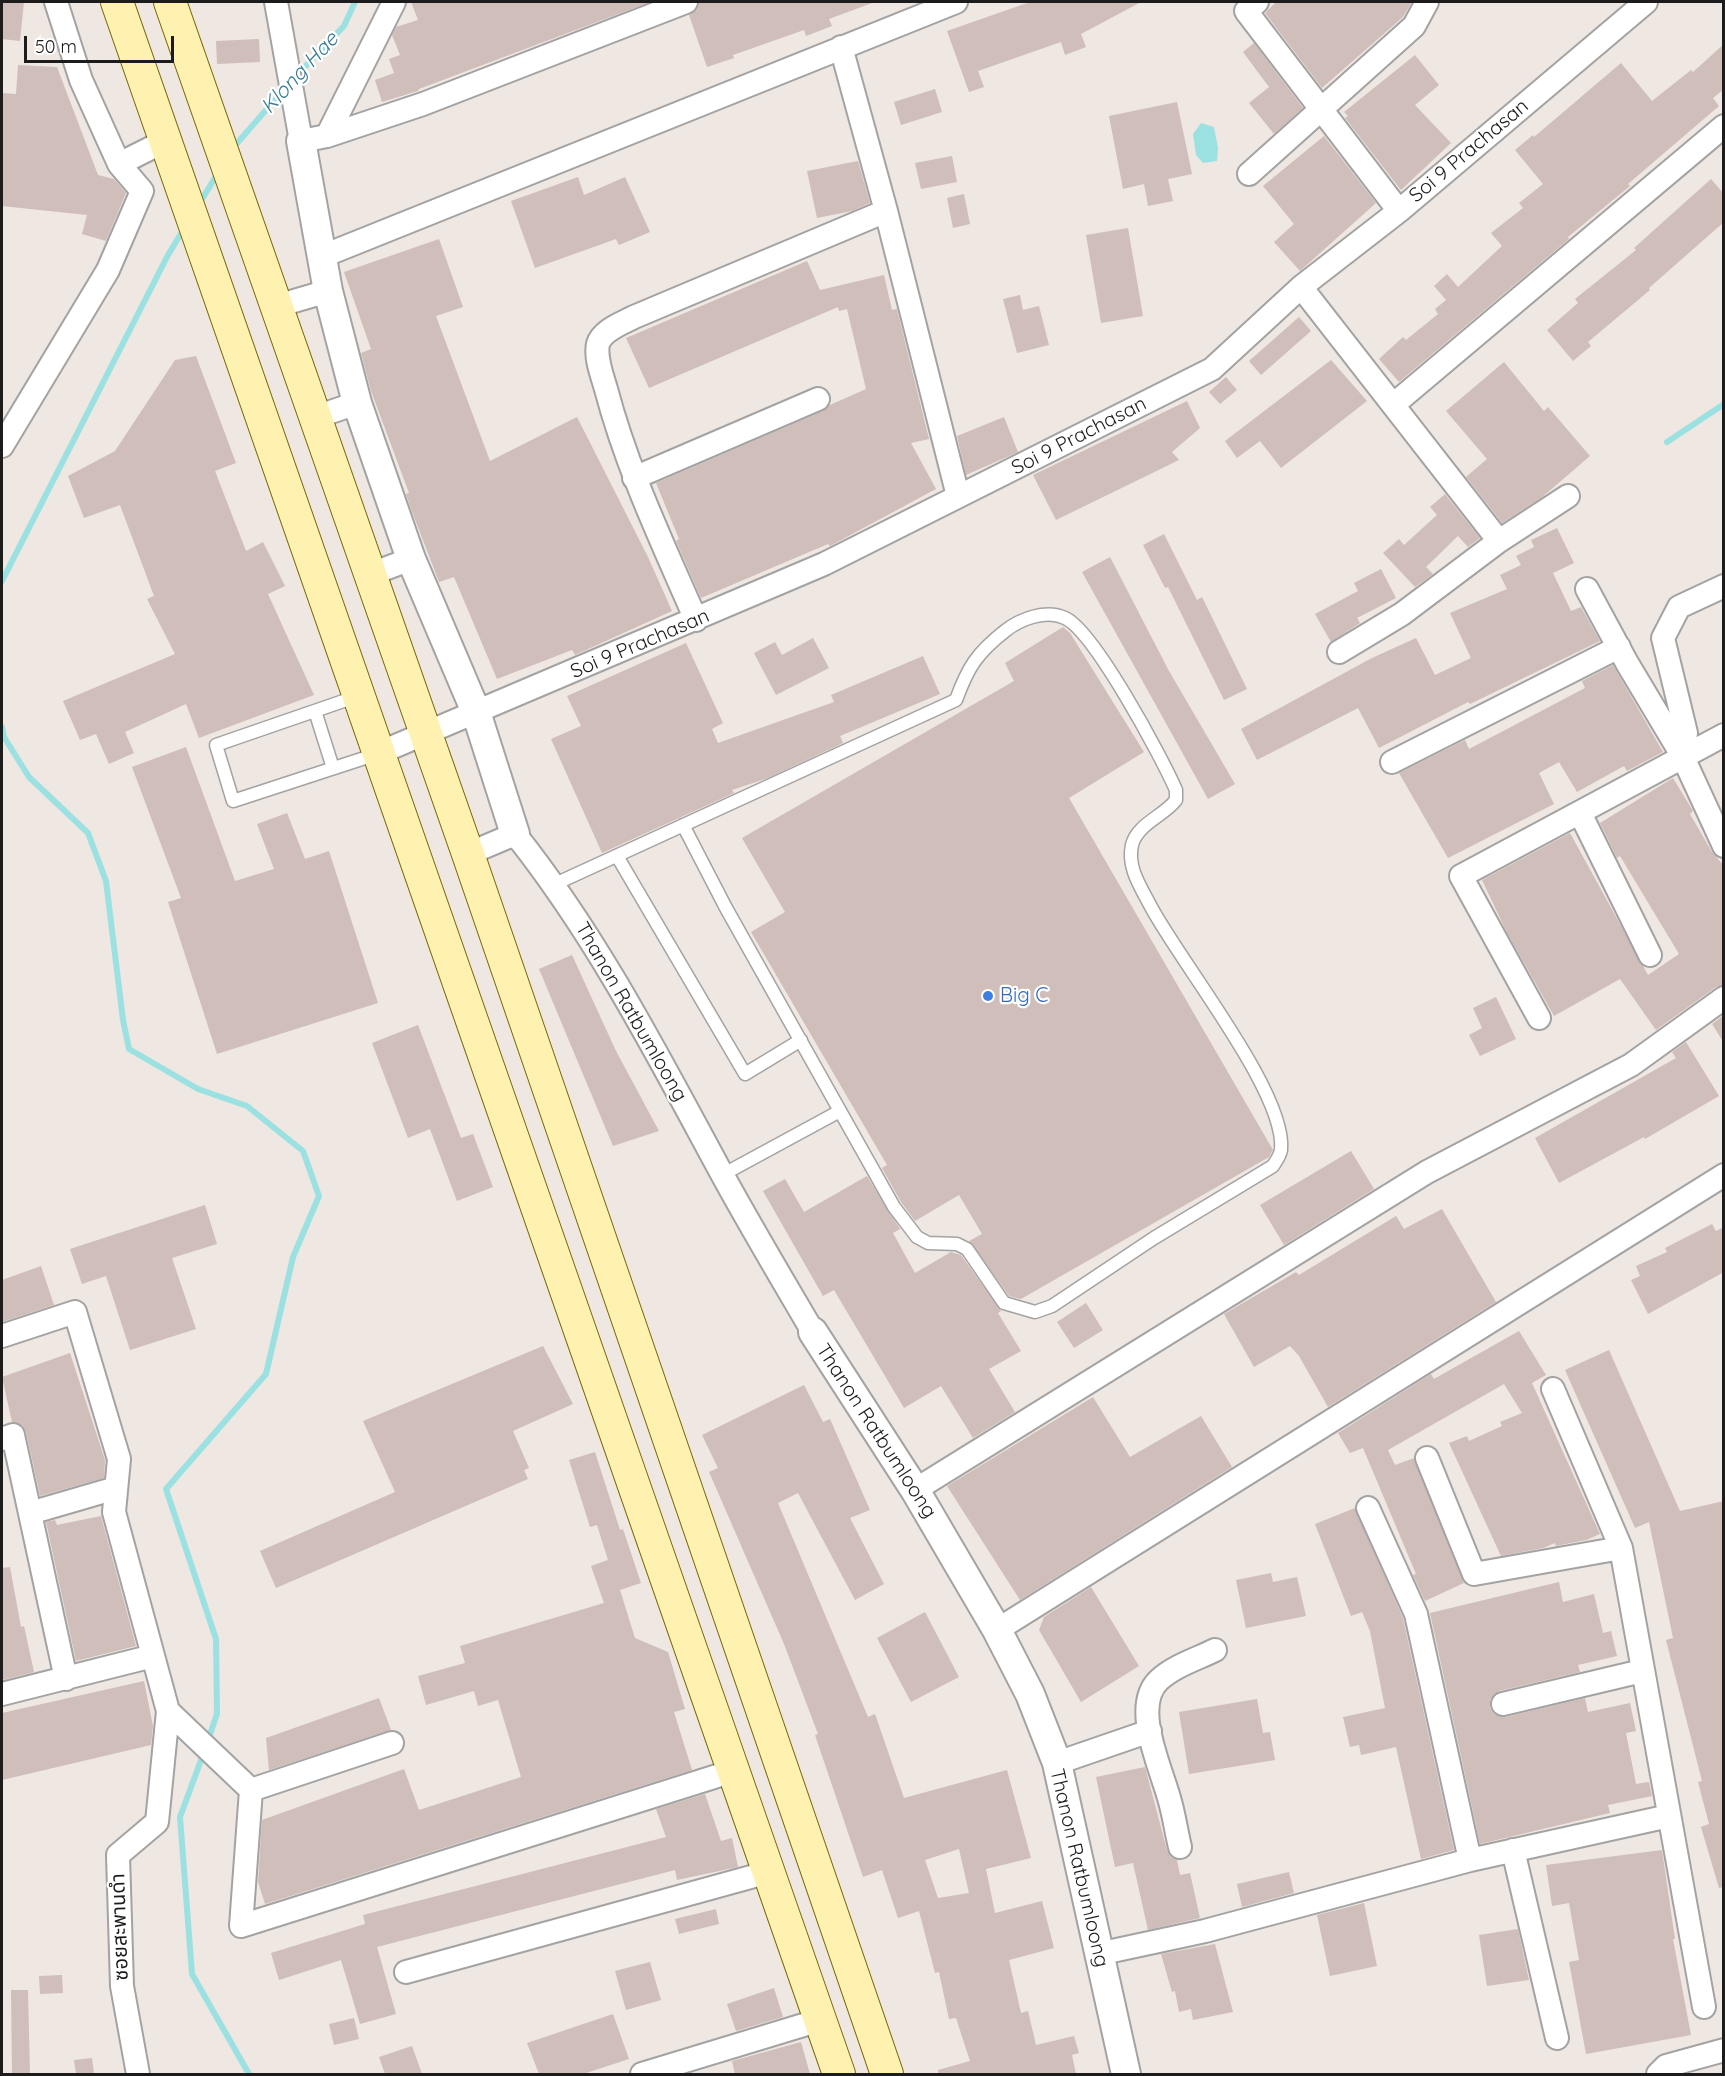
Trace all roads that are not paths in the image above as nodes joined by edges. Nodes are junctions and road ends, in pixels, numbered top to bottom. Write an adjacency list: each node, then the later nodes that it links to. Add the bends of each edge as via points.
1 (56, 2): 16 (street, via 81,80)
2 (117, 2): 15 (main road)
3 (170, 2): 23 (main road)
4 (276, 2): 14 (street, via 286,55)
5 (394, 2): 14 (street)
6 (686, 2): 14 (street, via 423,104)
7 (956, 2): 11 (street)
8 (1257, 2): 12 (street, via 1246,11)
9 (1427, 2): 12 (street, via 1414,26)
10 (1646, 2): 18 (street, Soi 9 Prachasan)
11 (841, 47): 19 (street); 20 (street)
12 (1321, 109): 17 (street); 18 (street)
13 (1724, 126): 26 (street)
14 (314, 139): 20 (street)
15 (168, 148): 16 (street); 40 (main road)
16 (118, 164): 28 (street, via 142,191 108,270)
17 (1248, 174)
18 (1399, 211): 21 (street, Soi 9 Prachasan)
19 (886, 212): 29 (street, via 634,317 604,334 598,343 597,357); 30 (street)
20 (323, 256): 22 (street)
21 (1301, 287): 26 (street); 30 (street, Soi 9 Prachasan, via 1212,369)
22 (328, 291): 23 (street); 25 (street)
23 (272, 293): 27 (main road)
24 (818, 399): 29 (street)
25 (357, 403): 27 (street); 33 (street)
26 (1393, 405): 32 (street)
27 (316, 417): 34 (main road)
28 (2, 446)
29 (634, 478): 37 (street)
30 (958, 496): 37 (street, Soi 9 Prachasan, via 824,564)
31 (1568, 496): 32 (street)
32 (1499, 541): 39 (street, via 1402,614)
33 (411, 560): 34 (street); 42 (street)
34 (371, 574): 43 (main road)
35 (1724, 586): 46 (street, via 1679,608 1663,639 1686,733)
36 (1587, 590): 38 (street)
37 (696, 620): 42 (street, Soi 9 Prachasan)
38 (1619, 647): 46 (street); 47 (street)
39 (1339, 652)
40 (359, 696): 41 (lane); 45 (main road)
41 (315, 711): 48 (lane); 48 (lane, via 216,745 233,801)
42 (476, 712): 43 (street, Soi 9 Prachasan); 51 (street)
43 (426, 733): 45 (street, Soi 9 Prachasan); 53 (main road)
44 (1724, 735): 46 (street)
45 (379, 753): 48 (lane); 84 (main road)
46 (1682, 755): 49 (street); 52 (street)
47 (1392, 762)
48 (333, 768)
49 (1580, 813): 56 (street); 58 (street, via 1461,876)
50 (683, 825): 54 (lane); 59 (lane); 60 (lane, via 956,700 967,669 982,649 1017,621 1064,617 1082,630 1128,700 1172,781 1176,800 1143,828 1133,842 1130,860 1163,931 1245,1055 1273,1110 1281,1138 1281,1153 1273,1166 1035,1312 1004,1303 967,1249 957,1244 928,1243 917,1237 894,1207)
51 (516, 834): 53 (street); 55 (street, Thanon Ratbumloong)
52 (1724, 846)
53 (468, 855): 100 (main road)
54 (617, 856): 55 (lane); 59 (lane, via 745,1074)
55 (555, 884): 61 (street, Thanon Ratbumloong, via 665,1067)
56 (1650, 955)
57 (1724, 998): 69 (street, via 1631,1065 1427,1172)
58 (1539, 1018)
59 (801, 1040): 60 (lane)
60 (840, 1110): 61 (lane)
61 (722, 1175): 63 (street, Thanon Ratbumloong)
62 (1724, 1175): 73 (street)
63 (813, 1332): 69 (street, Thanon Ratbumloong)
64 (2, 1336): 68 (street, ซอยสะพานดำ, via 75,1311 118,1459)
65 (1552, 1389): 72 (street)
66 (2, 1439): 71 (street, via 13,1435)
67 (1427, 1458): 72 (street, via 1474,1574)
68 (116, 1488): 71 (street); 75 (street, ซอยสะพานดำ, via 114,1512)
69 (915, 1490): 73 (street, Thanon Ratbumloong)
70 (1368, 1508): 89 (street, via 1416,1614)
71 (30, 1513): 77 (street)
72 (1621, 1548): 76 (street)
73 (997, 1630): 83 (street, Thanon Ratbumloong, via 1030,1694)
74 (1215, 1650): 81 (street, via 1159,1680 1151,1690 1147,1708)
75 (153, 1656): 77 (street); 80 (street, ซอยสะพานดำ)
76 (1642, 1671): 79 (street); 86 (street)
77 (66, 1678): 78 (street)
78 (2, 1695)
79 (1503, 1704)
80 (168, 1711): 85 (street); 97 (street, ซอยสะพานดำ, via 157,1822 117,1855 122,1986)
81 (1150, 1731): 83 (street); 87 (street)
82 (392, 1743): 85 (street)
83 (1057, 1763): 91 (street, Thanon Ratbumloong)
84 (733, 1771): 85 (street, via 241,1926); 90 (main road)
85 (251, 1790)
86 (1670, 1816): 88 (street); 93 (street)
87 (1180, 1847)
88 (1513, 1850): 89 (street); 95 (street)
89 (1470, 1860): 91 (street, via 1205,1931)
90 (769, 1872): 92 (street); 94 (main road)
91 (1098, 1954): 101 (street, Thanon Ratbumloong)
92 (406, 1972)
93 (1704, 2007)
94 (820, 2020): 98 (street); 99 (main road)
95 (1557, 2038)
96 (1724, 2050): 102 (street, via 1666,2066)
97 (138, 2074)
98 (642, 2074)
99 (839, 2074)
100 (887, 2074)
101 (1126, 2074)
102 (1658, 2074)

